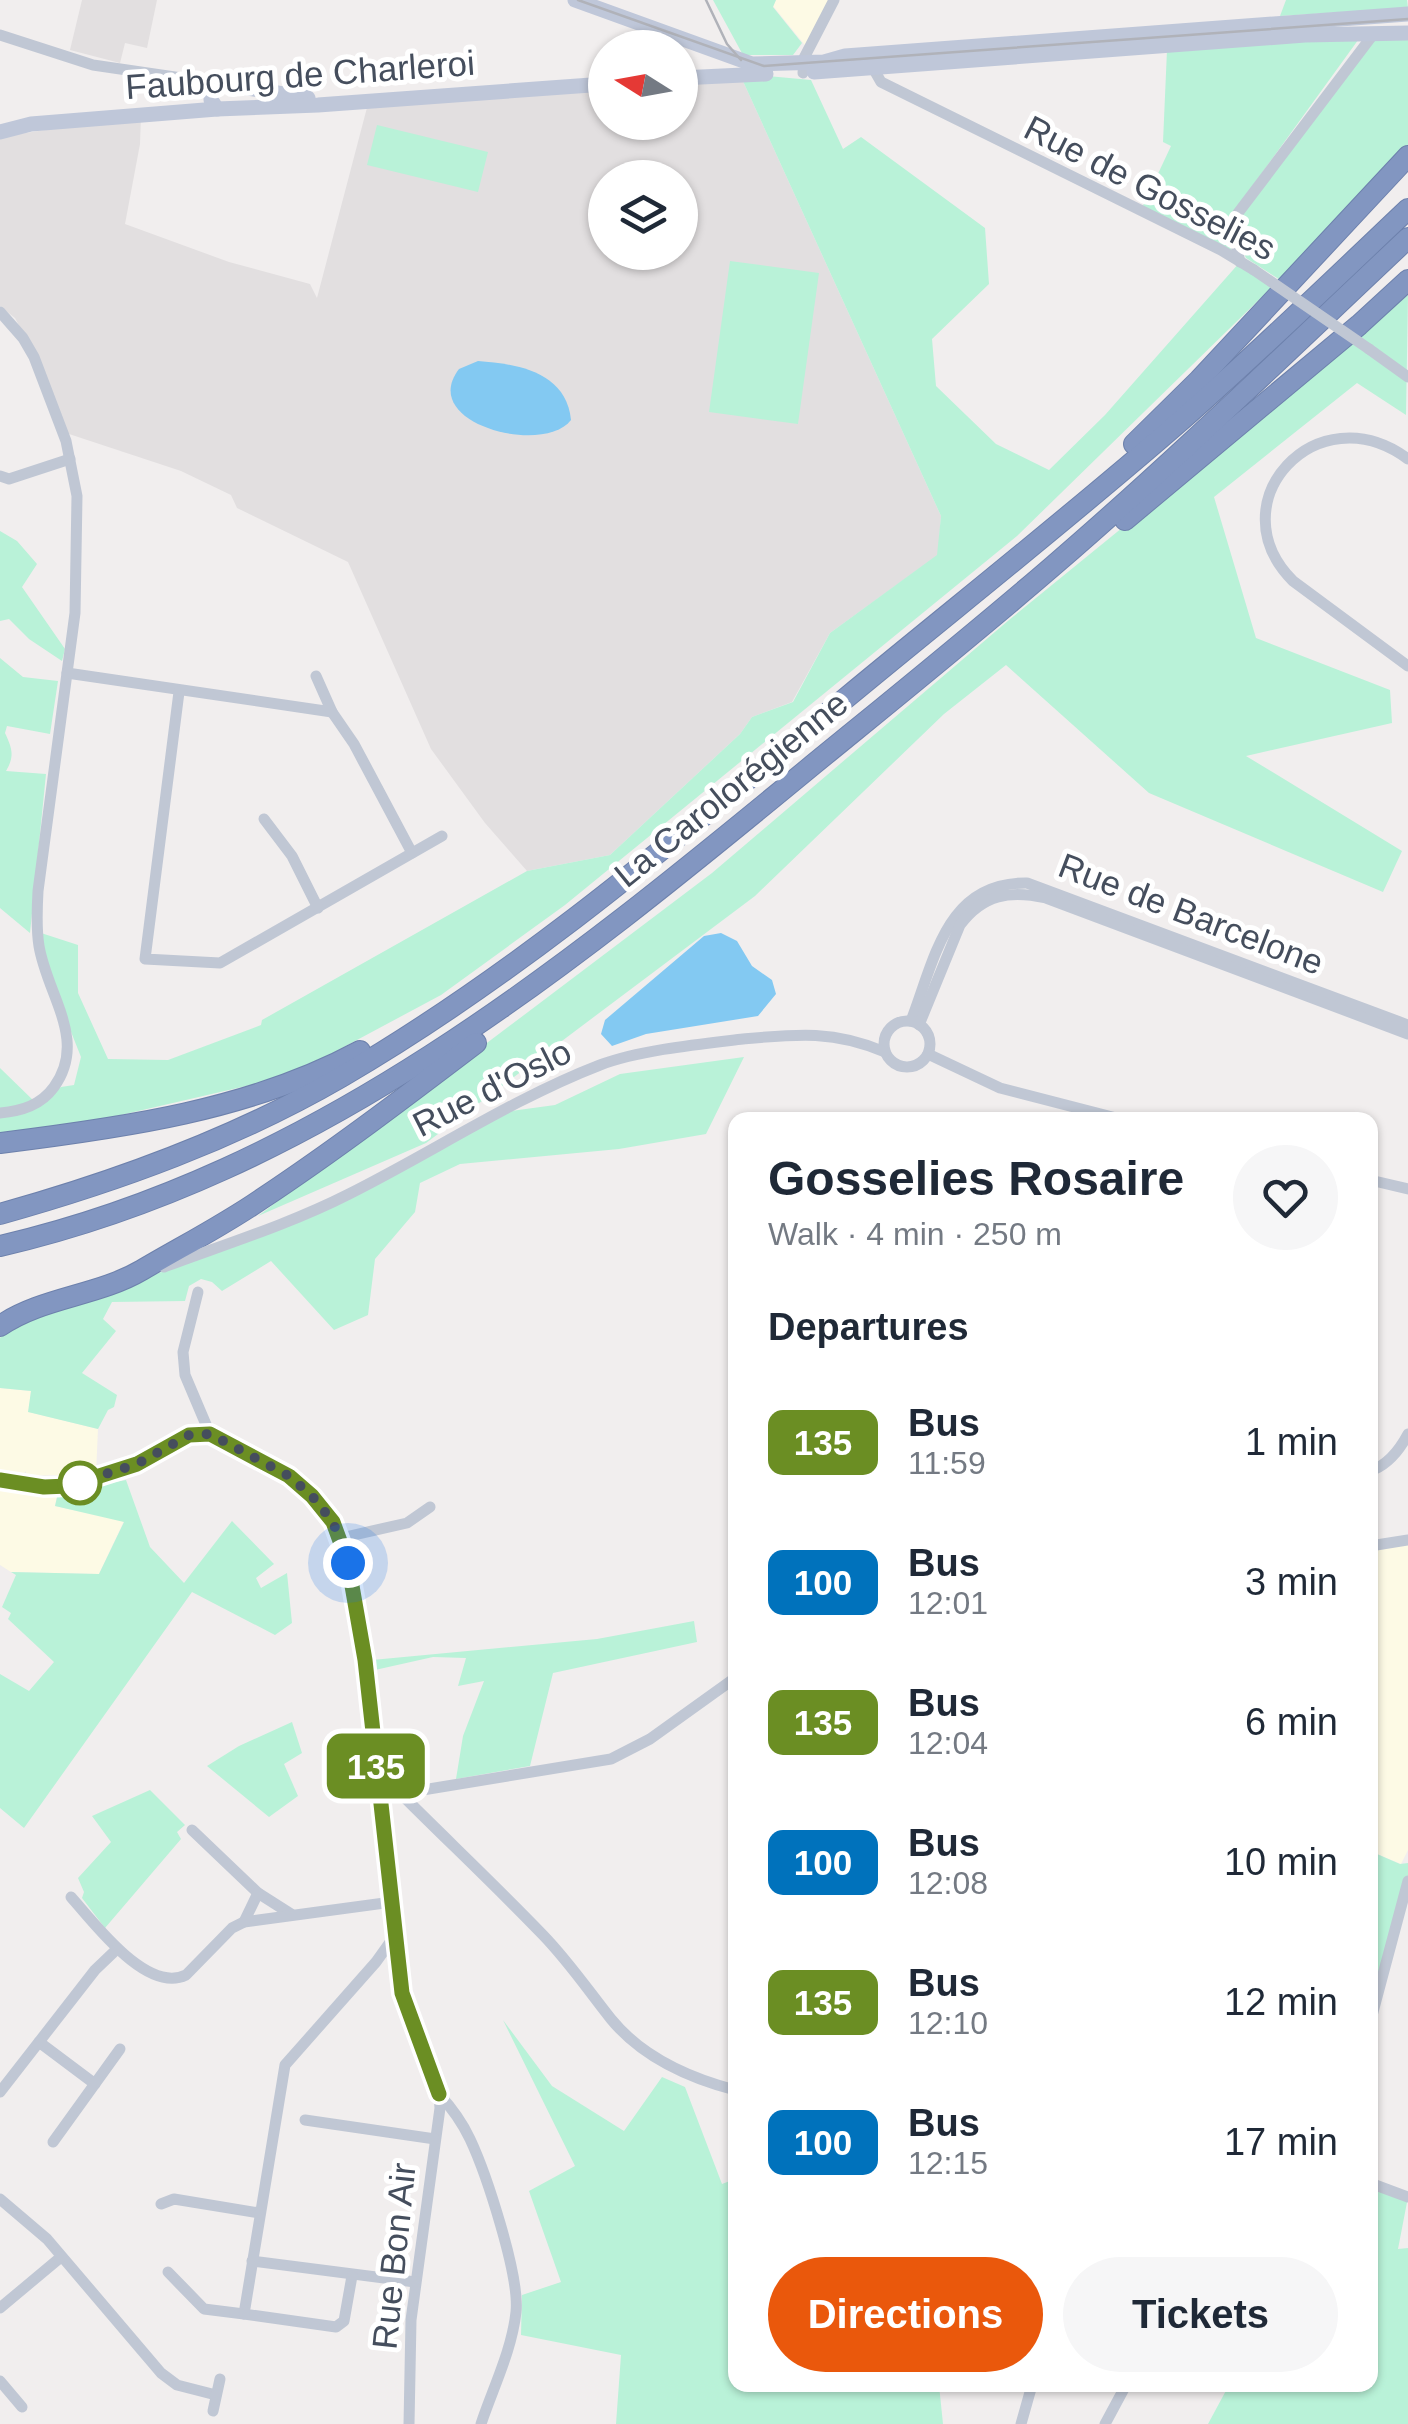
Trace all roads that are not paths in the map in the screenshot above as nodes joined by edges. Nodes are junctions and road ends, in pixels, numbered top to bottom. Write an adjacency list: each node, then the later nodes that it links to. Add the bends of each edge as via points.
1 (576, 0): 8 (main road)
2 (834, 0): 9 (street)
3 (1408, 14): 7 (main road)
4 (1408, 33): 6 (main road)
5 (0, 35): 14 (street, via 93,65 202,81)
6 (1372, 36): 7 (main road); 20 (street, via 1238,213 1232,230)
7 (874, 61): 9 (main road); 20 (street, Rue de Gosselies, via 881,82)
8 (721, 63): 9 (main road); 9 (main road); 10 (main road)
9 (803, 68)
10 (698, 69)
11 (588, 81): 13 (main road, via 308,98)
12 (588, 81): 15 (main road, Faubourg de Charleroi)
13 (247, 88): 14 (main road, via 218,84); 15 (main road, via 250,102)
14 (212, 102): 15 (main road, Faubourg de Charleroi); 16 (main road, Faubourg de Charleroi)
15 (244, 108)
16 (0, 132)
17 (1408, 156): 27 (highway, via 1199,380 1077,497)
18 (1408, 209): 27 (highway, La Carolorégienne, via 1182,420)
19 (1408, 238): 28 (highway, La Carolorégienne)
20 (1240, 262): 23 (street, Rue de Gosselies, bridge)
21 (1408, 280): 28 (highway, via 1078,559)
22 (0, 312): 24 (street, via 34,358)
23 (1408, 377)
24 (70, 459): 26 (street, via 9,479); 30 (street, via 77,561)
25 (1408, 459): 29 (street, via 1368,438 1323,441 1274,484 1265,528 1280,568 1293,581)
26 (0, 476)
27 (1063, 520): 41 (highway, La Carolorégienne, via 568,923)
28 (1053, 567): 38 (highway, La Carolorégienne)
29 (1408, 666)
30 (67, 673): 32 (street); 46 (street, via 37,922 69,1057 47,1097)
31 (316, 676): 33 (street)
32 (180, 692): 33 (street); 37 (street, via 146,959 220,963)
33 (332, 712): 36 (street)
34 (264, 818): 37 (street)
35 (442, 836): 36 (street)
36 (412, 854): 37 (street)
37 (318, 908)
38 (581, 952): 51 (highway, La Carolorégienne, via 438,1053 275,1147 97,1219); 52 (highway, via 562,977 321,1158)
39 (915, 1023): 40 (street, Rue de Barcelone, via 952,918 982,891 1004,882 1056,892); 42 (street, Rue de Barcelone, via 970,910 1006,892 1046,898); 43 (street, via 889,1029); 44 (street, via 929,1038)
40 (1408, 1025)
41 (413, 1032): 47 (highway, via 391,1034 254,1096); 50 (highway, La Carolorégienne, via 340,1078 174,1158)
42 (1408, 1034)
43 (885, 1052): 44 (street, via 894,1064 910,1067); 52 (street, Rue d'Oslo, via 816,1032 604,1063 348,1195 248,1237)
44 (928, 1054): 45 (street, via 1000,1088)
45 (1093, 1112)
46 (0, 1114)
47 (5, 1144)
48 (1378, 1182): 49 (street)
49 (1408, 1188)
50 (0, 1214)
51 (3, 1245)
52 (140, 1271): 55 (highway)
53 (198, 1292): 57 (street, via 183,1352 185,1375)
54 (0, 1302): 55 (highway)
55 (42, 1306): 56 (highway)
56 (0, 1326)
57 (210, 1434): 60 (street, via 189,1435 137,1464 82,1483 44,1487); 62 (street, via 289,1476)
58 (1408, 1434): 59 (street)
59 (1378, 1468)
60 (0, 1480)
61 (430, 1507): 62 (street, via 407,1523)
62 (341, 1538): 67 (street, via 354,1586)
63 (1408, 1540): 64 (street)
64 (1378, 1545)
65 (728, 1683): 66 (street, via 611,1759)
66 (402, 1795): 67 (street); 81 (street, via 543,1936 637,2044 698,2080)
67 (380, 1797): 72 (street)
68 (192, 1830): 70 (street)
69 (1408, 1882): 77 (street)
70 (258, 1893): 73 (street); 74 (street)
71 (71, 1898): 76 (street)
72 (392, 1902): 73 (street); 75 (street)
73 (291, 1914): 74 (street)
74 (244, 1922): 76 (street, via 180,1978 161,1979)
75 (396, 1934): 83 (street, via 402,1993); 91 (street, via 293,2053 282,2075)
76 (116, 1948): 78 (street)
77 (1378, 1993)
78 (39, 2042): 80 (street); 82 (street)
79 (120, 2049): 80 (street)
80 (95, 2084): 86 (street)
81 (728, 2088)
82 (0, 2092)
83 (439, 2094): 85 (street, Rue Bon Air); 107 (street, via 471,2141 513,2281 513,2326)
84 (305, 2120): 85 (street)
85 (435, 2139): 96 (street, Rue Bon Air)
86 (53, 2142)
87 (1378, 2186): 88 (street)
88 (1408, 2196)
89 (0, 2199): 92 (street)
90 (161, 2204): 91 (street, via 174,2200)
91 (259, 2213): 93 (street)
92 (61, 2257): 97 (street); 103 (street, via 161,2373)
93 (252, 2261): 95 (street); 98 (street)
94 (168, 2272): 98 (street, via 204,2308)
95 (352, 2276): 96 (street); 98 (street, via 344,2322 336,2327)
96 (415, 2282): 106 (street, Rue Bon Air)
97 (0, 2308)
98 (244, 2314)
99 (220, 2379): 103 (street)
100 (0, 2381): 104 (street)
101 (1030, 2392): 108 (street)
102 (1122, 2392): 109 (street)
103 (216, 2396): 105 (street)
104 (22, 2407)
105 (213, 2410)
106 (409, 2424)
107 (481, 2424)
108 (1022, 2424)
109 (1105, 2424)

